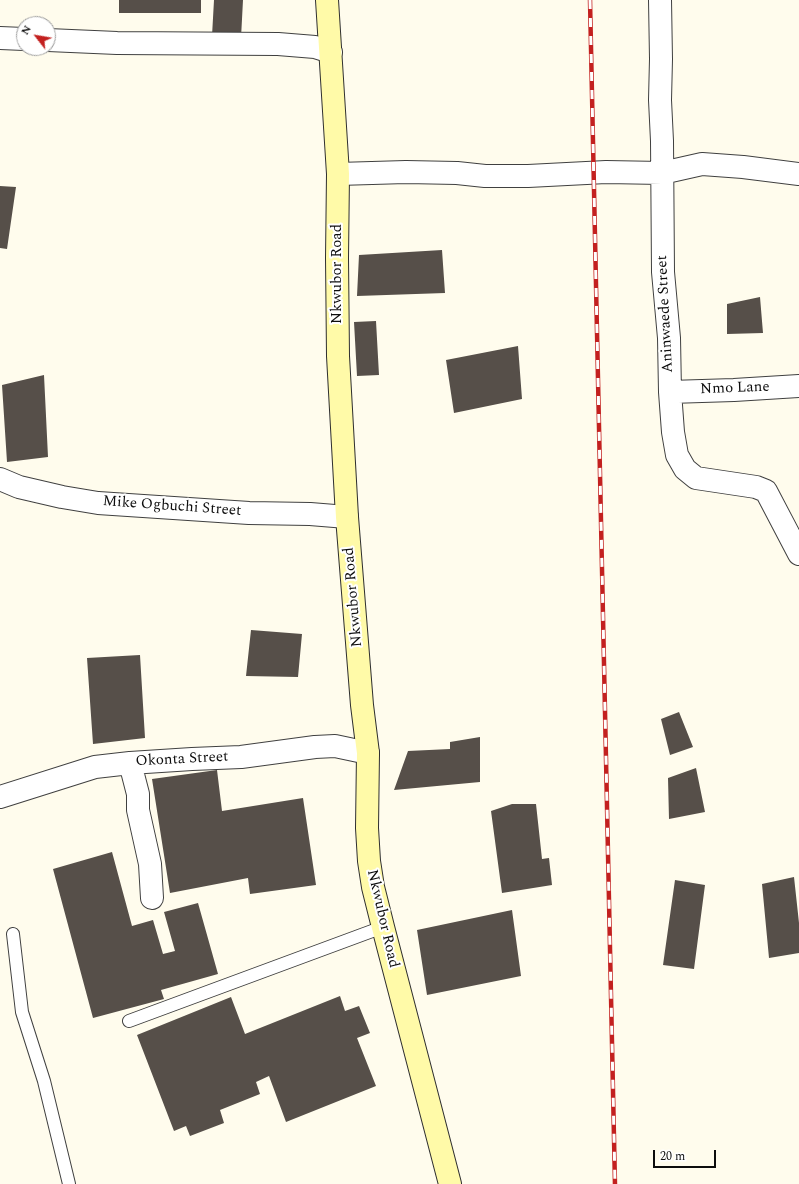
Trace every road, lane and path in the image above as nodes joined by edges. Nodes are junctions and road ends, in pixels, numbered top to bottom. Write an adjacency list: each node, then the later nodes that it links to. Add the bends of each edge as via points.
1 (327, 0): 6 (street, Nkwubor Road)
2 (660, 0): 7 (street, Aninwaede Street)
3 (0, 38): 4 (street)
4 (16, 39)
5 (56, 40): 6 (street, via 278,44 315,47)
6 (331, 52): 8 (street, Nkwubor Road)
7 (662, 173): 8 (street, via 606,172 528,176 406,172); 9 (street, via 702,164); 11 (street, Aninwaede Street, via 663,272 669,338)
8 (338, 174): 13 (street, Nkwubor Road, via 338,356)
9 (799, 174)
10 (799, 386): 11 (street, Nmo Lane)
11 (670, 392): 14 (street, Aninwaede Street, via 677,455 685,469 696,478 756,487 766,491)
12 (0, 479): 13 (street, Mike Ogbuchi Street, via 19,487 98,503)
13 (347, 517): 15 (street, Nkwubor Road)
14 (799, 554)
15 (368, 753): 16 (street, Okonta Street, via 336,746 241,758); 19 (street, Nkwubor Road, via 369,862)
16 (130, 763): 17 (street, Okonta Street, via 95,767); 18 (street, via 150,864)
17 (0, 797)
18 (152, 898)
19 (383, 927): 21 (lane); 23 (street, Nkwubor Road)
20 (12, 934): 22 (lane, via 22,1012 44,1081)
21 (129, 1021)
22 (69, 1184)
23 (450, 1184)

